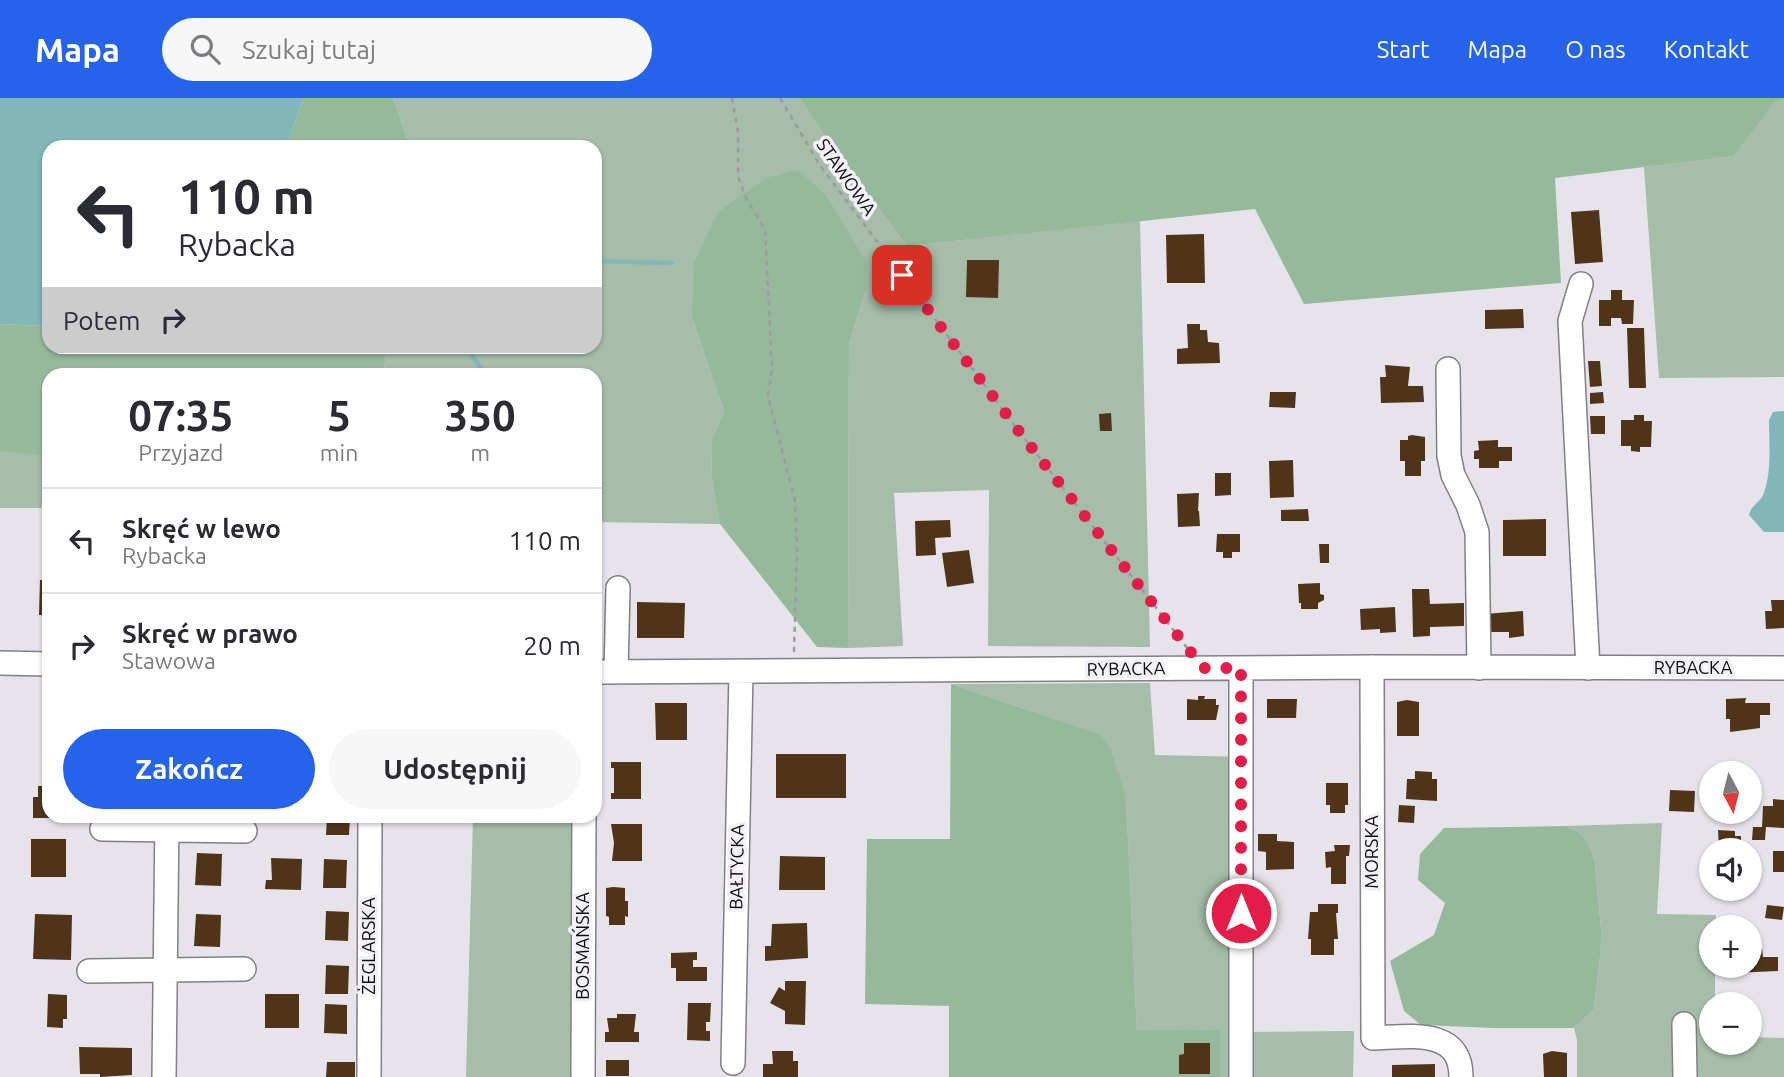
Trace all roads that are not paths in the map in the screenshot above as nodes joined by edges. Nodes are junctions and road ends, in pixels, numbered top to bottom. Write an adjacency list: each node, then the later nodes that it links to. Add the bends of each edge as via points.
1 (1581, 284): 9 (street, via 1570,321)
2 (1448, 369): 8 (street, via 1449,456 1477,532)
3 (618, 588): 11 (street)
4 (0, 663): 5 (street)
5 (42, 664)
6 (1372, 667): 7 (street, RYBACKA); 8 (street, RYBACKA); 27 (street, MORSKA, via 1373,1038 1439,1040 1454,1049)
7 (1241, 668): 12 (street, RYBACKA); 26 (street)
8 (1479, 668): 9 (street, RYBACKA)
9 (1588, 668): 10 (street, RYBACKA)
10 (1784, 668)
11 (606, 672): 12 (street, RYBACKA)
12 (741, 672): 22 (street, BAŁTYCKA)
13 (167, 823): 16 (street); 17 (street); 19 (street)
14 (370, 823): 24 (street, ŻEGLARSKA)
15 (584, 823): 25 (street, BOSMAŃSKA)
16 (102, 830)
17 (245, 831)
18 (244, 969): 19 (street)
19 (165, 970): 20 (street); 23 (street)
20 (89, 971)
21 (1684, 1024): 28 (street)
22 (733, 1063)
23 (164, 1077)
24 (369, 1077)
25 (583, 1077)
26 (1241, 1077)
27 (1461, 1077)
28 (1685, 1077)

